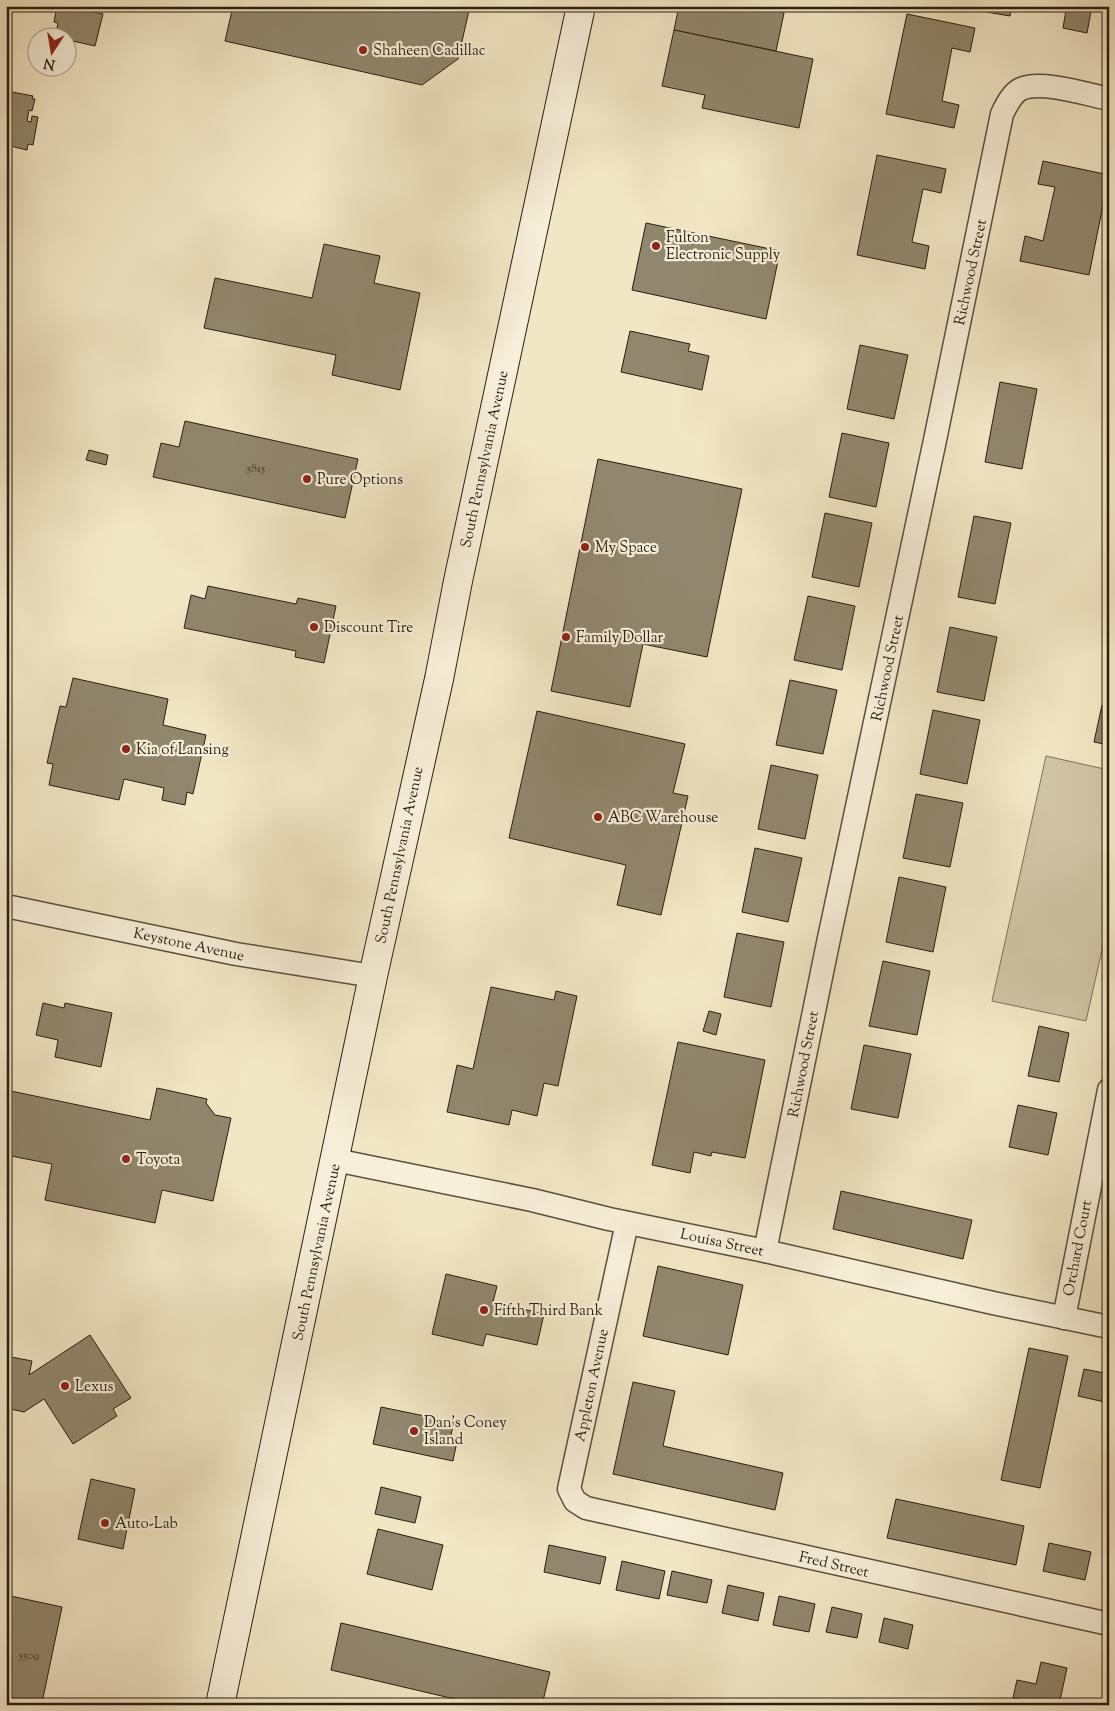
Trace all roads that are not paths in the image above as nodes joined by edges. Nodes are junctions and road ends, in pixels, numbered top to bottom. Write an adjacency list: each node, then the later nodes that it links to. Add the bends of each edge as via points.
1 (581, 6): 4 (main road, South Pennsylvania Avenue)
2 (1109, 99): 8 (street, Richwood Street, via 1037,85 1019,90 1002,114)
3 (6, 906): 4 (street, Keystone Avenue, via 236,954)
4 (373, 976): 6 (main road, South Pennsylvania Avenue)
5 (1109, 1090): 9 (street, Orchard Court)
6 (336, 1160): 7 (street, Louisa Street); 13 (main road, South Pennsylvania Avenue)
7 (627, 1223): 8 (street, Louisa Street); 11 (street, Appleton Avenue)
8 (765, 1251): 9 (street, Louisa Street)
9 (1064, 1318): 10 (street, Louisa Street)
10 (1109, 1327)
11 (568, 1489): 12 (street, Fred Street, via 575,1501 586,1508)
12 (1109, 1624)
13 (220, 1705)

